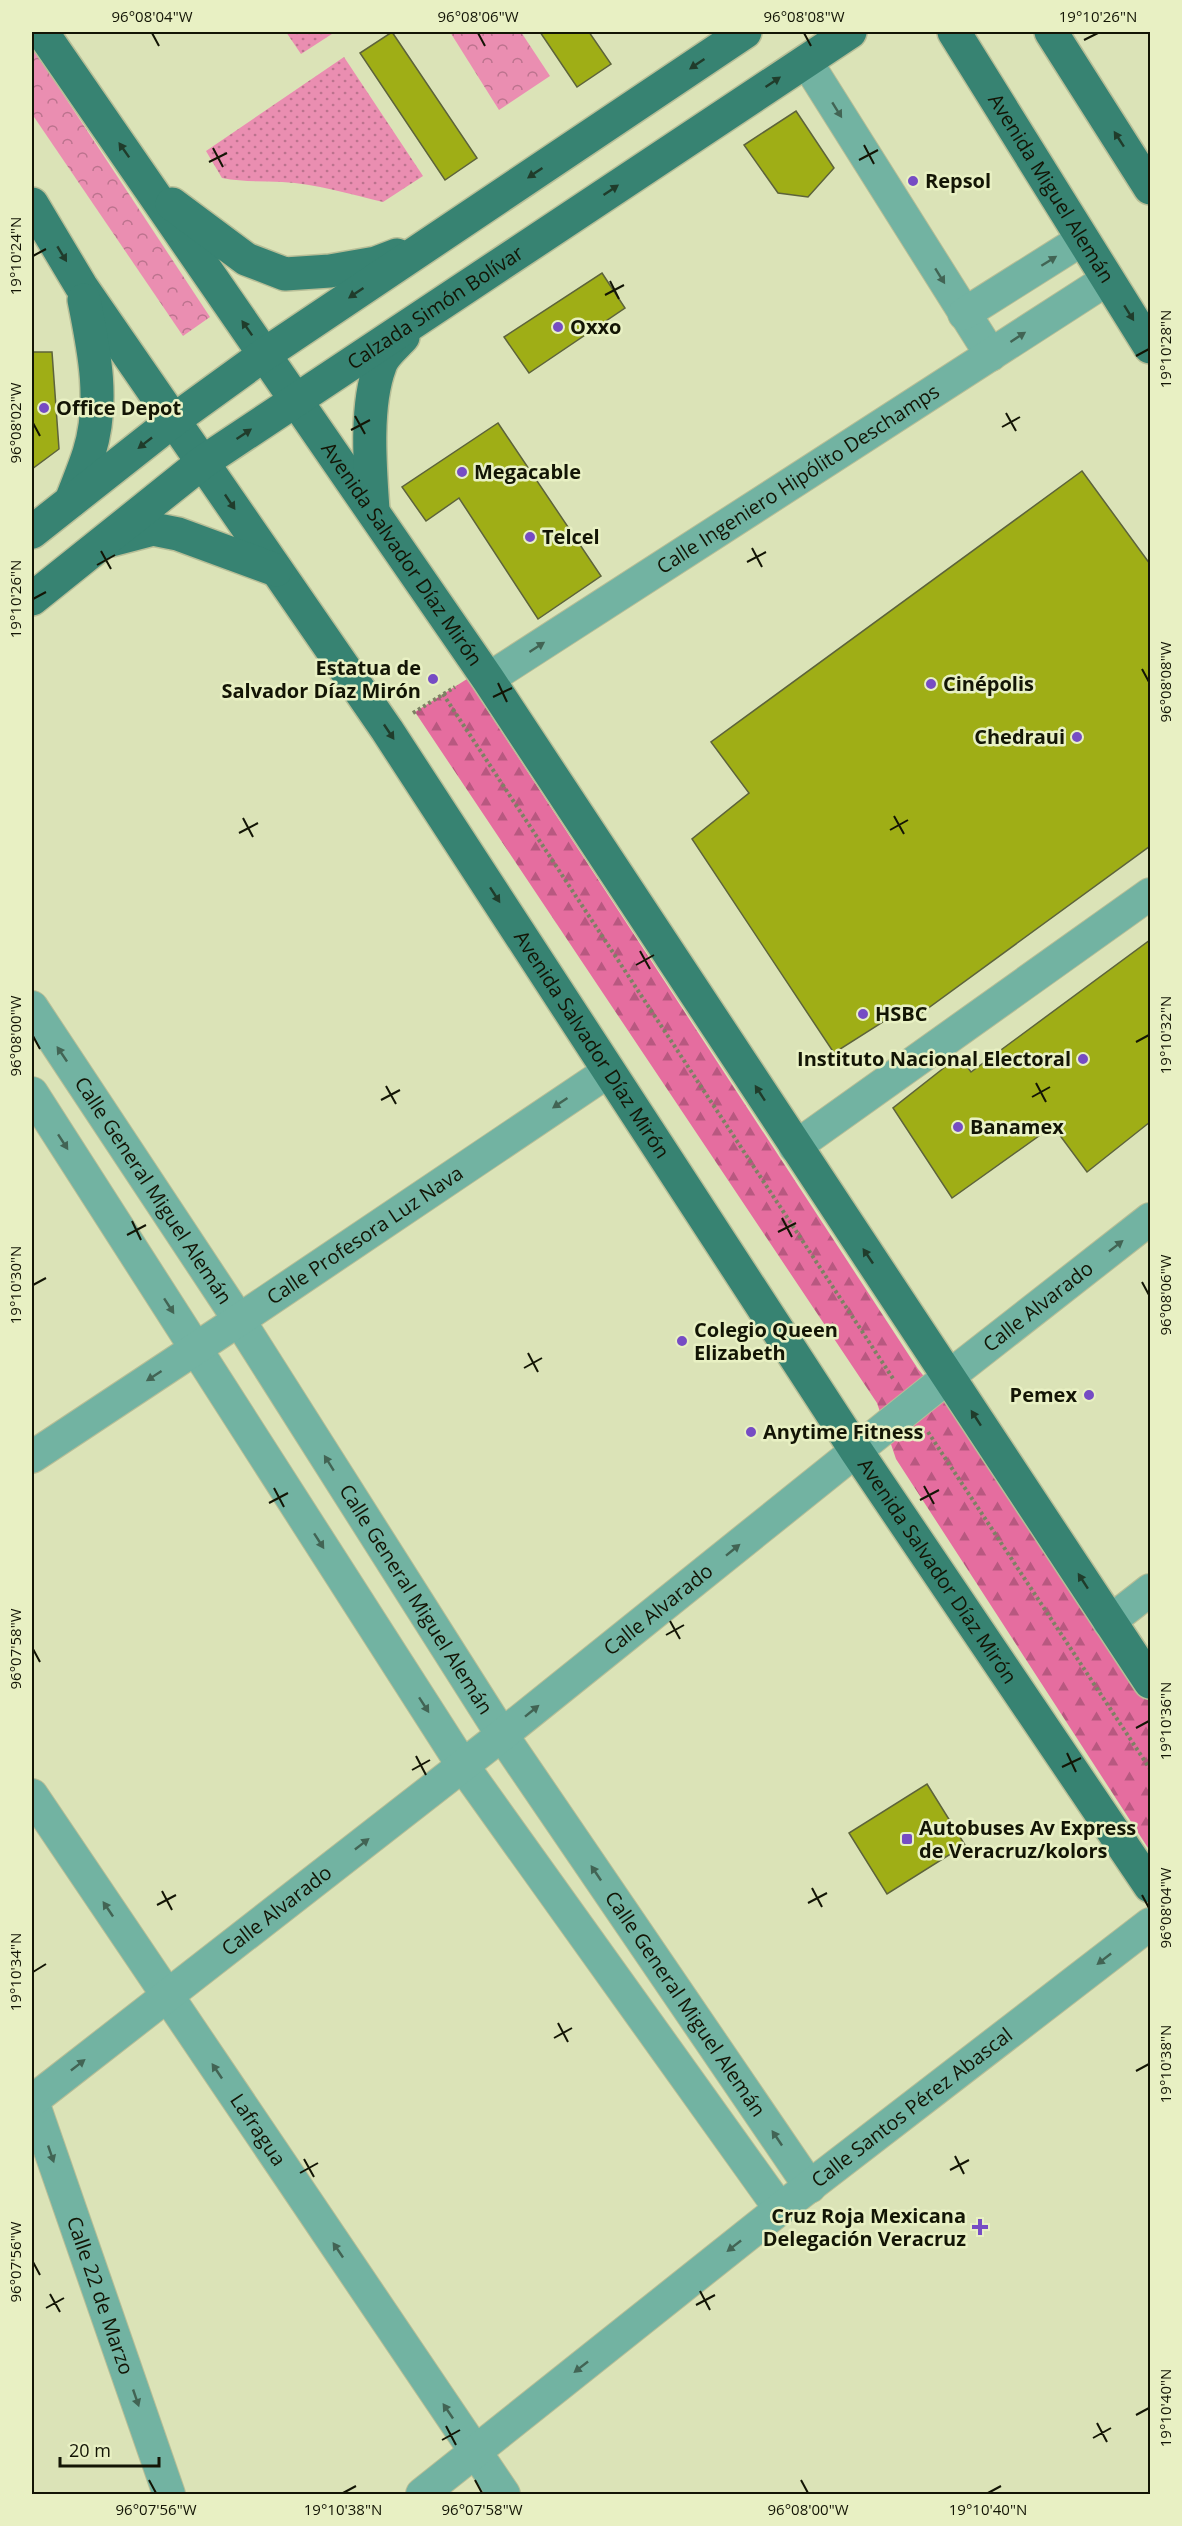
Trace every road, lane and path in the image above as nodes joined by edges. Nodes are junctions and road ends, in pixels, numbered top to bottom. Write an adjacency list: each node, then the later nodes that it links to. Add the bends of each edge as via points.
1 (42, 32): 7 (main road, Avenida Salvador Díaz Mirón, one-way to 1)
2 (745, 32): 11 (main road, one-way to 11)
3 (850, 32): 6 (main road, Calzada Simón Bolívar)
4 (954, 32): 10 (main road, Avenida Miguel Alemán)
5 (1051, 32): 8 (main road, one-way to 5)
6 (806, 61): 14 (street, one-way to 14); 15 (main road, Calzada Simón Bolívar, one-way to 6)
7 (149, 186): 11 (main road, via 246,259 285,274 376,263); 17 (main road, Avenida Salvador Díaz Mirón, one-way to 7)
8 (1150, 188)
9 (32, 204): 13 (main road, Avenida Salvador Díaz Mirón, one-way to 13)
10 (1083, 239): 12 (main road, Avenida Miguel Alemán); 14 (street, one-way to 10)
11 (435, 240): 17 (main road, one-way to 17)
12 (1108, 279): 16 (main road, Avenida Miguel Alemán, one-way to 16); 18 (street, Calle Ingeniero Hipólito Deschamps, one-way to 12)
13 (81, 286): 20 (main road, Avenida Salvador Díaz Mirón); 22 (main road, via 98,389 90,452)
14 (964, 314): 18 (street)
15 (422, 315): 19 (main road, Calzada Simón Bolívar); 23 (main road, via 380,363 370,456)
16 (1150, 347)
17 (265, 354): 19 (main road, Avenida Salvador Díaz Mirón); 20 (main road)
18 (991, 355): 28 (street, Calle Ingeniero Hipólito Deschamps, one-way to 18)
19 (297, 398): 21 (main road, Calzada Simón Bolívar, one-way to 19); 23 (main road, Avenida Salvador Díaz Mirón)
20 (174, 420): 21 (main road, Avenida Salvador Díaz Mirón); 22 (main road, one-way to 22)
21 (203, 462): 25 (main road, Calzada Simón Bolívar); 26 (main road, Avenida Salvador Díaz Mirón, one-way to 26)
22 (71, 501): 24 (main road)
23 (373, 511): 28 (main road, Avenida Salvador Díaz Mirón)
24 (32, 532)
25 (101, 543): 26 (main road, via 153,529 178,534); 27 (main road, Calzada Simón Bolívar)
26 (276, 570): 33 (main road, Avenida Salvador Díaz Mirón, one-way to 33, via 394,740)
27 (32, 599)
28 (474, 682): 29 (path); 35 (main road, Avenida Salvador Díaz Mirón, one-way to 28)
29 (443, 694): 30 (path); 40 (path)
30 (415, 712)
31 (1150, 894): 35 (street)
32 (32, 1007): 37 (street, Calle General Miguel Alemán, one-way to 32)
33 (609, 1071): 37 (street, Calle Profesora Luz Nava, one-way to 37); 41 (main road, Avenida Salvador Díaz Mirón)
34 (32, 1093): 38 (street, Calle General Miguel Alemán, one-way to 38)
35 (795, 1147): 39 (main road, Avenida Salvador Díaz Mirón, one-way to 35)
36 (1150, 1220): 39 (street, Calle Alvarado, one-way to 36)
37 (239, 1320): 38 (street, Calle Profesora Luz Nava); 46 (street, Calle General Miguel Alemán, one-way to 37)
38 (197, 1348): 42 (street, Calle Profesora Luz Nava, one-way to 42); 47 (street, Calle General Miguel Alemán, one-way to 47)
39 (948, 1377): 40 (street, Calle Alvarado); 44 (main road, Avenida Salvador Díaz Mirón, one-way to 39)
40 (912, 1407): 41 (street, Calle Alvarado); 48 (path)
41 (857, 1452): 46 (street, Calle Alvarado, one-way to 41); 50 (main road, Avenida Salvador Díaz Mirón)
42 (32, 1456)
43 (1150, 1590): 44 (street)
44 (1109, 1622): 45 (main road, Avenida Salvador Díaz Mirón)
45 (1150, 1682)
46 (502, 1735): 47 (street, Calle Alvarado); 54 (street, Calle General Miguel Alemán, one-way to 46)
47 (463, 1766): 52 (street, Calle Alvarado, one-way to 47); 55 (street, Calle General Miguel Alemán)
48 (1150, 1769)
49 (32, 1795): 52 (street, Lafragua, one-way to 49)
50 (1150, 1886)
51 (1150, 1923): 54 (street, Calle Santos Pérez Abascal, one-way to 54)
52 (166, 1996): 53 (street, Calle Alvarado, one-way to 52); 56 (street, Lafragua, one-way to 52)
53 (32, 2100): 57 (street, Calle 22 de Marzo, one-way to 57)
54 (810, 2187): 55 (street, Calle Santos Pérez Abascal)
55 (780, 2209): 56 (street, Calle Santos Pérez Abascal, one-way to 56)
56 (475, 2452): 58 (street, Calle Santos Pérez Abascal); 59 (street, Lafragua)
57 (169, 2494)
58 (422, 2494)
59 (504, 2494)

